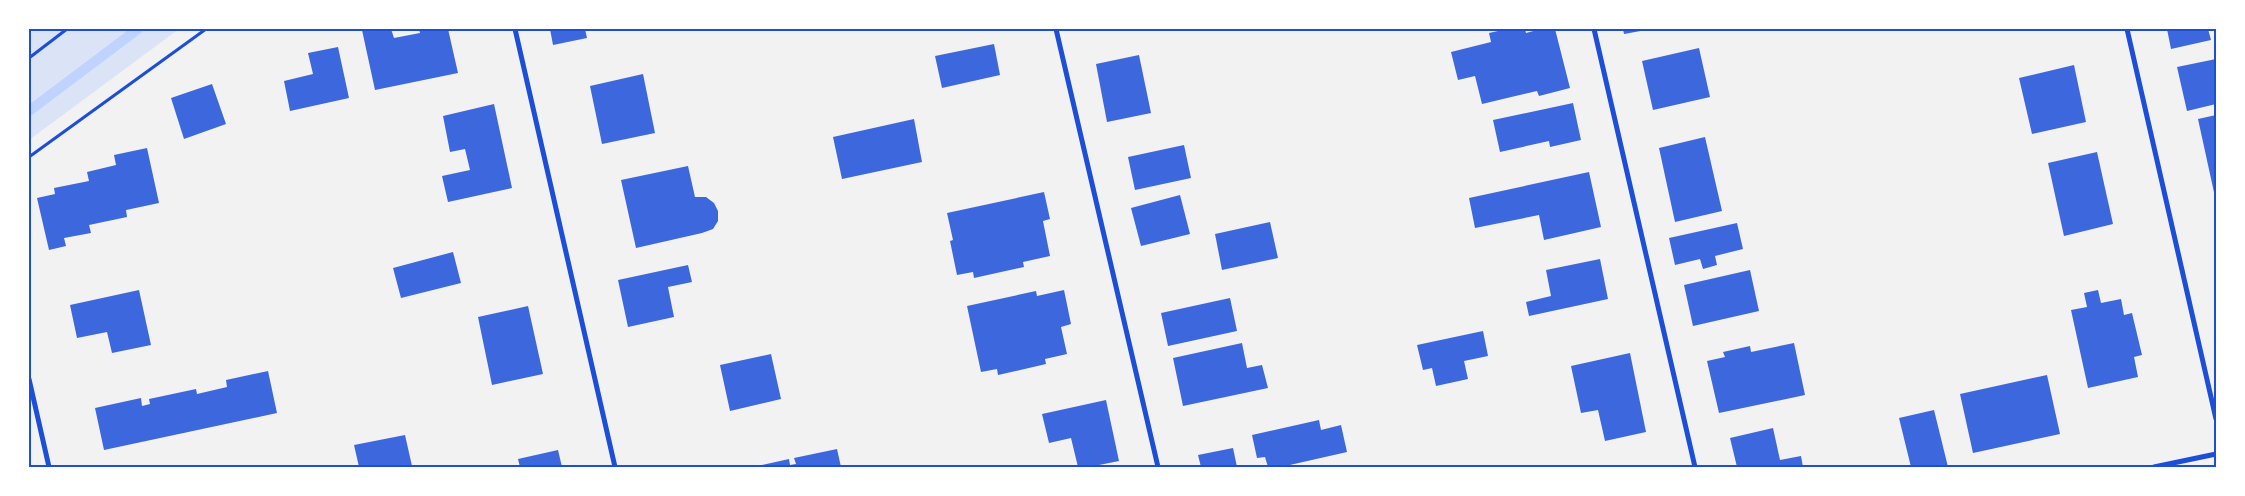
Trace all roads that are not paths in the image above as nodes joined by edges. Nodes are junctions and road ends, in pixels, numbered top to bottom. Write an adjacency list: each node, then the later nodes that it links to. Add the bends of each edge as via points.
1 (515, 29): 9 (street)
2 (1056, 29): 10 (street)
3 (1594, 29): 11 (street)
4 (2127, 29): 6 (street)
5 (29, 379): 8 (street)
6 (2216, 419)
7 (2216, 454): 12 (street)
8 (49, 467)
9 (615, 467)
10 (1158, 467)
11 (1695, 467)
12 (2154, 467)

